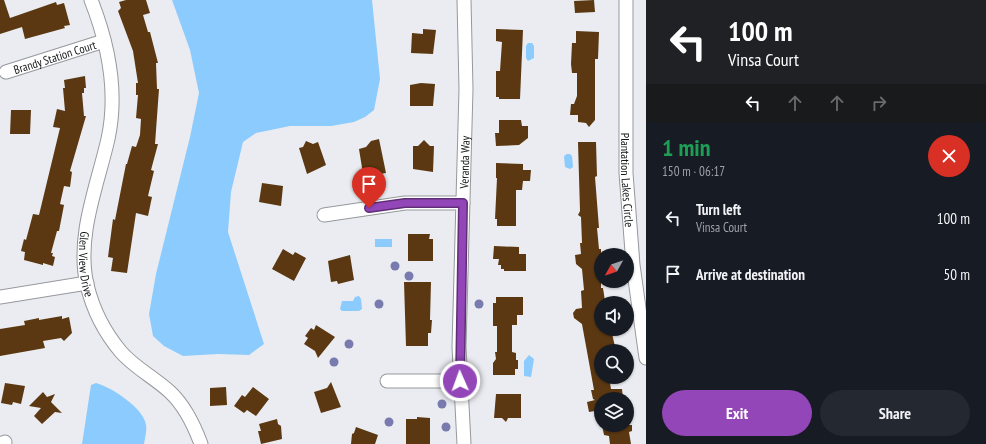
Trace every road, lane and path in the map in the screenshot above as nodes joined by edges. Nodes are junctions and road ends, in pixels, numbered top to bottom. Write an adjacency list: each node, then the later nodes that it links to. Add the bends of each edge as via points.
1 (91, 0): 4 (street, Glen View Drive)
2 (464, 0): 6 (street, Veranda Way, via 466,89)
3 (626, 0): 10 (street, Plantation Lakes Circle, via 626,173 633,265)
4 (104, 41): 5 (street, Brandy Station Court); 8 (street, Glen View Drive, via 112,92 111,116 84,244)
5 (6, 72)
6 (463, 203): 7 (street, via 405,203); 12 (street, Veranda Way)
7 (324, 215)
8 (87, 283): 9 (street); 13 (street, Glen View Drive, via 97,315 108,334 122,353 175,398 187,413)
9 (0, 297)
10 (646, 358)
11 (386, 381): 12 (street)
12 (460, 381): 14 (street, Veranda Way)
13 (201, 444)
14 (464, 444)

